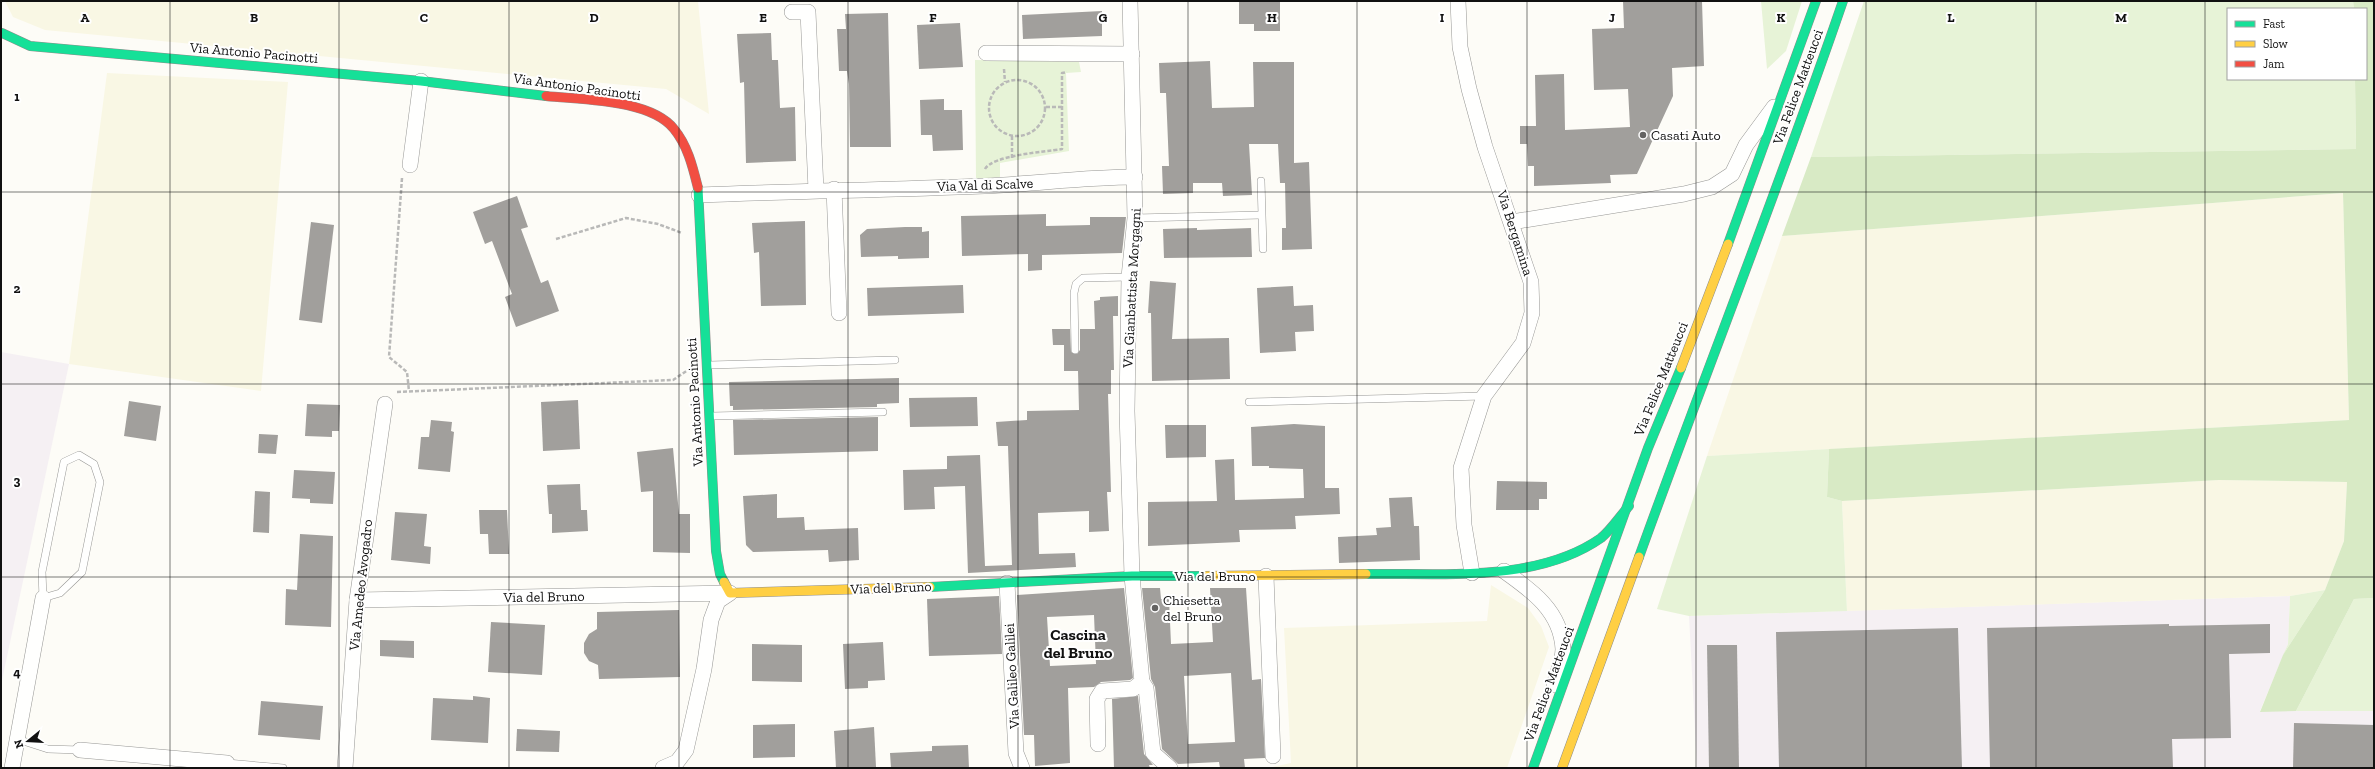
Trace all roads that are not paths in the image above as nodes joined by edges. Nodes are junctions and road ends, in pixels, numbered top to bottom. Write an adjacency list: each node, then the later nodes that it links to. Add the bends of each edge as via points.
1 (1130, 1): 8 (street, Via Gianbattista Morgagni)
2 (1458, 1): 19 (street, Via Bergamina, via 1460,46 1469,89)
3 (1816, 1): 10 (street, Via Felice Matteucci)
4 (1842, 1): 55 (street, Via Felice Matteucci, via 1806,109 1712,356)
5 (792, 12): 15 (street, via 808,12)
6 (1, 32): 9 (street, Via Antonio Pacinotti, via 30,46)
7 (986, 53): 8 (street)
8 (1132, 54): 12 (street, Via Gianbattista Morgagni)
9 (421, 81): 11 (street); 16 (street, Via Antonio Pacinotti, via 629,106 654,113 670,124 684,142)
10 (1782, 97): 19 (street, via 1746,145 1732,174 1712,187); 31 (street, Via Felice Matteucci, via 1687,353 1648,448)
11 (410, 164)
12 (1135, 177): 14 (street, Via Val di Scalve, via 1074,178 983,186); 18 (street, Via Gianbattista Morgagni)
13 (1261, 181): 17 (lane)
14 (834, 189): 15 (street, Via Val di Scalve); 22 (street)
15 (816, 190): 16 (street, Via Val di Scalve)
16 (699, 195): 25 (street, Via Antonio Pacinotti)
17 (1262, 215): 18 (lane); 20 (lane)
18 (1136, 218): 21 (street, Via Gianbattista Morgagni)
19 (1512, 222): 26 (street, Via Bergamina, via 1531,282 1532,313 1523,343)
20 (1263, 249)
21 (1129, 277): 23 (lane, via 1083,278 1076,284); 34 (street, Via Gianbattista Morgagni, via 1127,410)
22 (839, 313)
23 (1075, 350)
24 (895, 360): 25 (lane)
25 (707, 365): 30 (street, Via Antonio Pacinotti)
26 (1484, 396): 27 (lane); 33 (street, Via Bergamina, via 1461,468 1464,525)
27 (1248, 402)
28 (385, 404): 39 (street, Via Amedeo Avogadro)
29 (884, 412): 30 (lane)
30 (710, 416): 37 (street, Via Antonio Pacinotti, via 716,551 720,574)
31 (1629, 506): 32 (street, Via del Bruno, via 1602,537 1572,555 1550,563); 42 (street, Via Felice Matteucci)
32 (1504, 571): 33 (street, Via del Bruno); 42 (street, via 1546,604 1556,624 1563,649)
33 (1472, 573): 35 (street, Via del Bruno)
34 (1132, 576): 35 (street, Via del Bruno); 36 (street, Via del Bruno); 40 (street, Via Gianbattista Morgagni)
35 (1266, 576): 45 (street)
36 (1007, 583): 37 (street, Via del Bruno); 52 (street, Via Galileo Galilei, via 1016,753)
37 (730, 593): 39 (street, Via del Bruno); 47 (street, via 718,601 711,620 704,669 686,750)
38 (43, 598): 38 (lane, via 60,593 82,572 100,482 94,464 79,455 64,462 42,572); 41 (street)
39 (357, 600): 50 (street, Via Amedeo Avogadro)
40 (1142, 682): 43 (street, via 1133,689 1102,691 1097,699); 53 (street, Via Gianbattista Morgagni, via 1146,688 1152,753)
41 (17, 739): 44 (lane, via 48,749); 48 (street)
42 (1543, 741): 54 (street, Via Felice Matteucci)
43 (1098, 744)
44 (80, 750): 46 (street)
45 (1273, 756)
46 (227, 763): 49 (lane)
47 (680, 765): 51 (street)
48 (12, 768)
49 (283, 768)
50 (345, 768)
51 (663, 768)
52 (1022, 768)
53 (1170, 768)
54 (1533, 768)
55 (1562, 768)

